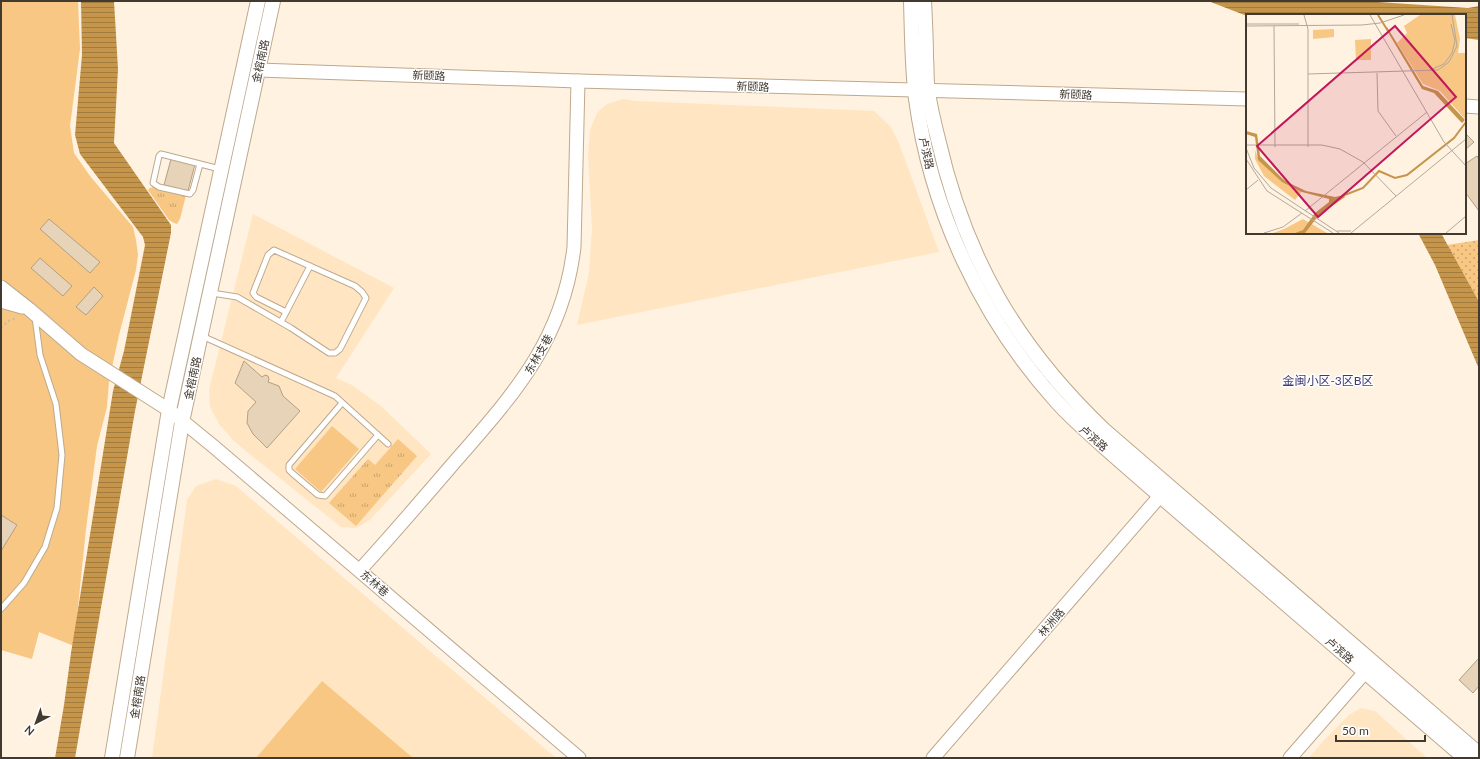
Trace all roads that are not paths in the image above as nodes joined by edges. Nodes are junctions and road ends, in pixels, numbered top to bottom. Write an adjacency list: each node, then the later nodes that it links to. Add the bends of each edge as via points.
1 (258, 1): 12 (main road, 金榕南路)
2 (273, 1): 5 (main road, 金榕南路)
3 (911, 1): 7 (main road, 卢滨路)
4 (924, 1): 7 (main road)
5 (258, 70): 6 (street, 新颐路); 15 (main road, 金榕南路)
6 (578, 80): 7 (street, 新颐路); 27 (street, 东林支巷, via 574,247 564,297 550,334 515,390)
7 (921, 90): 8 (street, 新颐路); 26 (main road, 卢滨路, via 925,146 941,204 953,236 985,303 1023,360 1058,404 1077,423)
8 (1246, 99)
9 (1466, 106): 10 (street)
10 (1479, 107)
11 (200, 164): 11 (lane, via 161,154 153,183 159,187 190,194); 12 (lane)
12 (221, 170): 22 (main road, 金榕南路)
13 (310, 266): 18 (lane); 18 (lane, via 274,250 268,254 253,293); 19 (lane, via 355,286 366,298 363,305 340,349 335,353 329,353)
14 (1, 287): 17 (street, 东林巷)
15 (211, 292): 19 (lane, via 237,297); 20 (main road, 金榕南路)
16 (1, 301): 17 (street)
17 (32, 311): 22 (street, 东林巷, via 81,354); 28 (lane, via 40,355 56,404 62,455 57,508 45,547 24,583)
18 (286, 312): 19 (lane)
19 (281, 322)
20 (202, 335): 21 (lane, via 335,396); 23 (main road, 金榕南路)
21 (342, 403): 24 (lane); 24 (lane, via 289,465 289,470 318,495 325,496)
22 (169, 410): 23 (street, 东林巷); 31 (main road, 金榕南路)
23 (182, 422): 27 (street, 东林巷); 32 (main road, 金榕南路)
24 (378, 435): 25 (lane)
25 (388, 444)
26 (1164, 491): 29 (main road, 卢滨路); 34 (street, 林洲路)
27 (360, 570): 33 (street, 东林巷)
28 (1, 609)
29 (1369, 668): 30 (main road, 卢滨路); 35 (street)
30 (1473, 754)
31 (112, 758)
32 (127, 758)
33 (579, 758)
34 (933, 758)
35 (1290, 758)

